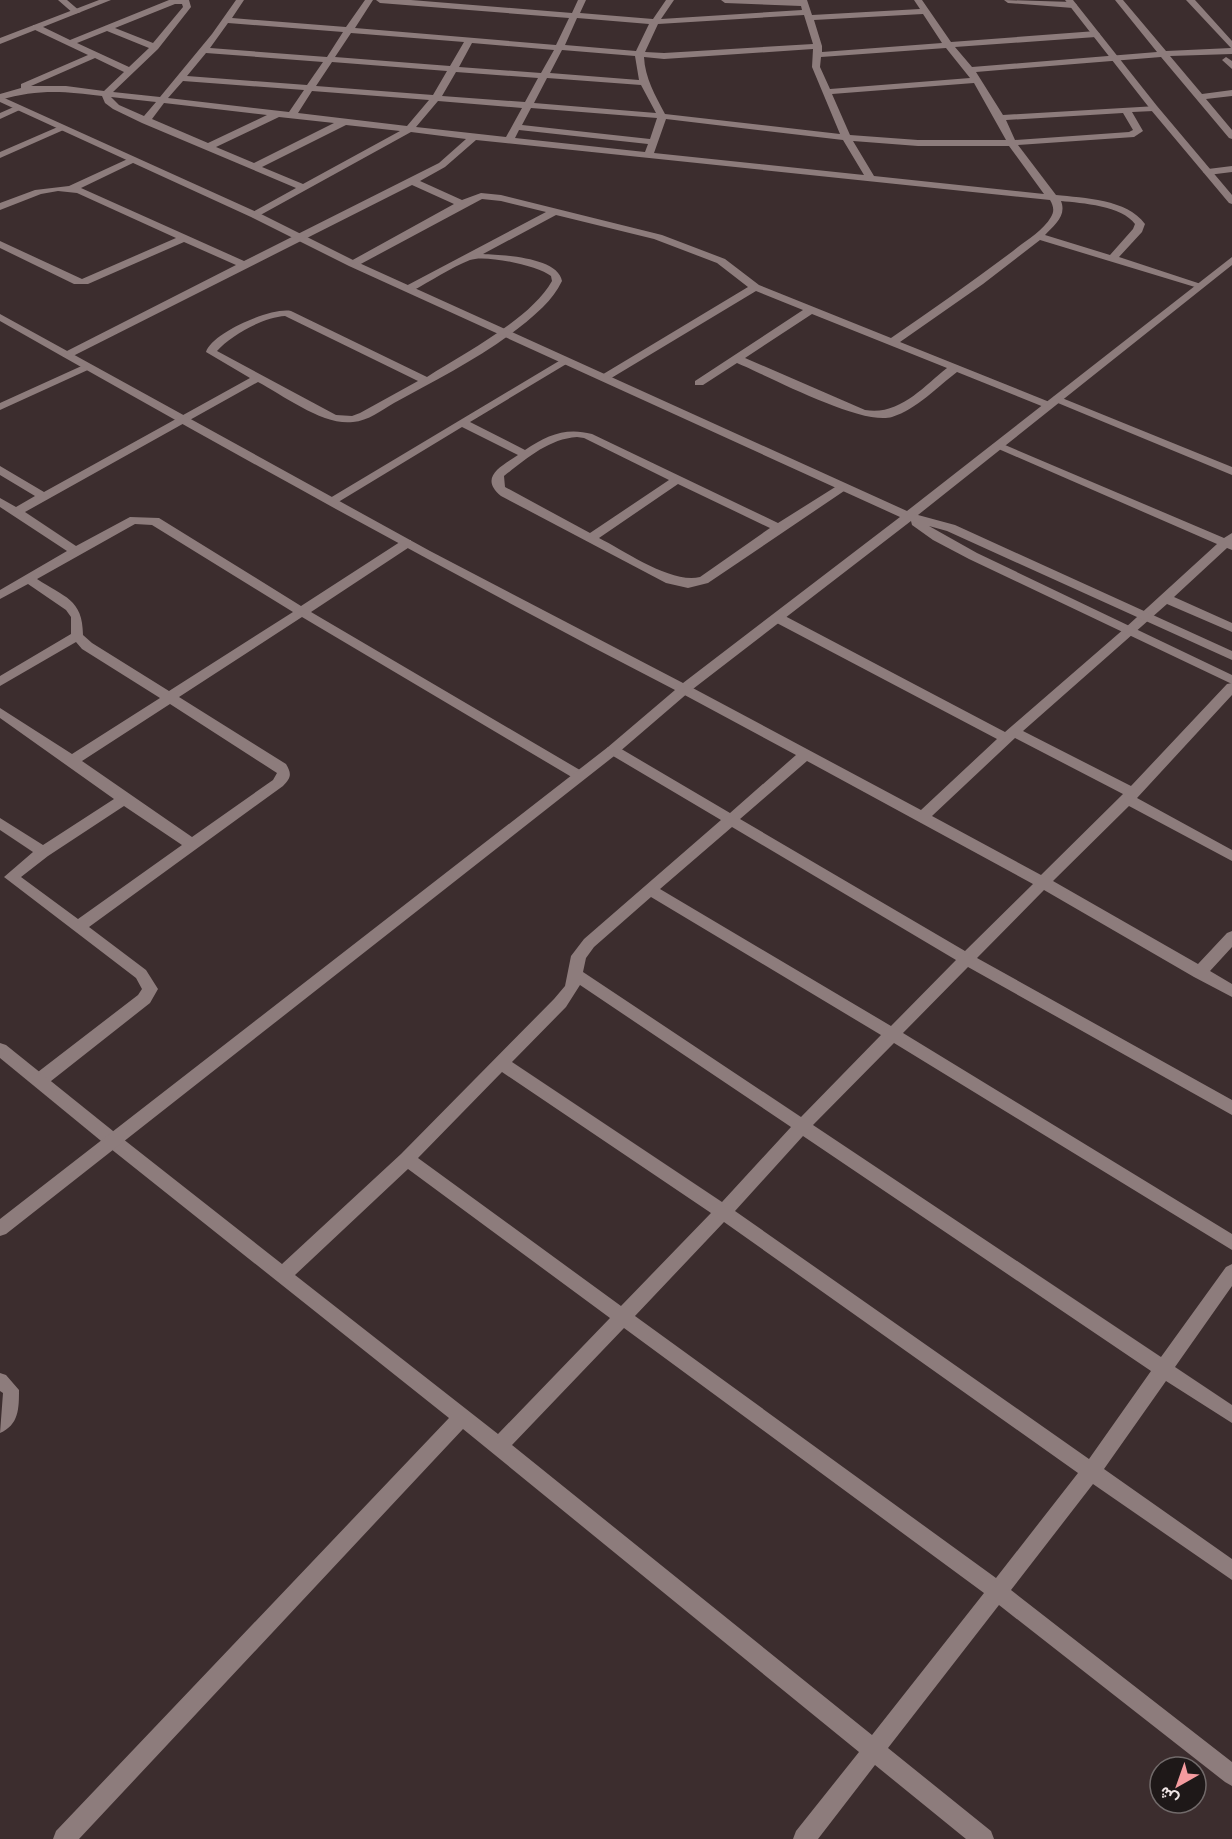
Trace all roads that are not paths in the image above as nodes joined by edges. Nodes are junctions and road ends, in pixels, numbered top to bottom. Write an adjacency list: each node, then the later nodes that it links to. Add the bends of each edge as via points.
1 (62, 0): 16 (street)
2 (107, 0): 16 (street)
3 (240, 0): 18 (street)
4 (369, 0): 22 (street)
5 (380, 0): 17 (street)
6 (582, 0): 17 (street)
7 (670, 0): 19 (street)
8 (725, 0): 14 (street)
9 (918, 0): 15 (street)
10 (1008, 0): 13 (street)
11 (1119, 0): 35 (street)
12 (1190, 0): 29 (street)
13 (1071, 2): 23 (street)
14 (806, 9): 15 (street); 19 (street); 32 (street)
15 (926, 11): 27 (street)
16 (77, 12): 20 (street)
17 (573, 16): 19 (street); 28 (street)
18 (226, 20): 22 (street); 31 (street)
19 (655, 22): 34 (street)
20 (36, 27): 25 (street); 26 (street)
21 (108, 27): 26 (street); 30 (street); 30 (street, via 174,1 186,2 187,7)
22 (348, 30): 24 (street); 38 (street)
23 (1096, 34): 27 (street); 37 (street)
24 (470, 39): 28 (street); 39 (street)
25 (0, 41)
26 (69, 43): 36 (street)
27 (948, 45): 32 (street); 40 (street)
28 (560, 46): 34 (street); 42 (street)
29 (1232, 46)
30 (155, 47): 41 (street)
31 (202, 50): 38 (street); 43 (street)
32 (817, 50): 34 (street, via 675,56); 48 (street, via 816,67)
33 (1232, 51): 35 (street)
34 (638, 53): 45 (street)
35 (1161, 54): 37 (street); 52 (street)
36 (95, 55): 41 (street); 47 (street)
37 (1115, 58): 40 (street); 57 (street)
38 (328, 59): 39 (street); 46 (street)
39 (453, 68): 42 (street); 51 (street)
40 (970, 70): 44 (street)
41 (130, 71): 50 (street)
42 (542, 75): 45 (street); 55 (street)
43 (180, 78): 46 (street); 54 (street)
44 (975, 80): 48 (street); 63 (street)
45 (644, 83): 62 (street)
46 (311, 88): 51 (street); 60 (street)
47 (10, 92): 50 (street, via 50,88); 53 (street)
48 (827, 92): 71 (street)
49 (1232, 93): 52 (street)
50 (106, 94): 54 (street); 64 (street, via 116,107)
51 (437, 97): 55 (street); 68 (street)
52 (1198, 97): 69 (street)
53 (0, 98): 56 (street)
54 (160, 100): 59 (street); 64 (street)
55 (527, 104): 62 (street); 66 (street)
56 (19, 108): 61 (street); 67 (street)
57 (1154, 108): 58 (street); 81 (street)
58 (1125, 109): 63 (street); 74 (street, via 1138,131 1131,135)
59 (279, 113): 60 (street); 75 (street)
60 (292, 115): 65 (street)
61 (0, 116)
62 (662, 116): 71 (street); 73 (street)
63 (1000, 118): 74 (street)
64 (145, 121): 75 (street)
65 (346, 121): 68 (street); 79 (street)
66 (516, 127): 72 (street); 73 (street)
67 (63, 128): 76 (street); 78 (street)
68 (410, 129): 70 (street); 85 (street)
69 (1232, 136)
70 (474, 137): 72 (street); 83 (street, via 442,165)
71 (846, 138): 74 (street, via 918,144); 82 (street)
72 (509, 140): 77 (street)
73 (653, 141): 77 (street)
74 (1012, 143): 86 (street)
75 (207, 147): 79 (street)
76 (0, 154)
77 (649, 154): 82 (street)
78 (132, 160): 84 (street); 91 (street)
79 (254, 167): 85 (street)
80 (1232, 169): 81 (street)
81 (1208, 172): 87 (street)
82 (872, 180): 86 (street)
83 (412, 181): 88 (street); 94 (street)
84 (72, 188): 89 (street, via 39,190); 93 (street)
85 (304, 188): 91 (street)
86 (1050, 196): 92 (street, via 1058,204 1056,219); 97 (street, via 1095,202 1134,216 1140,224 1138,230)
87 (1232, 201)
88 (462, 204): 90 (street, via 491,196); 99 (street)
89 (0, 207)
90 (554, 212): 96 (street); 102 (street, via 658,237 700,252 721,261)
91 (255, 215): 94 (street)
92 (1038, 236): 97 (street); 107 (street)
93 (182, 238): 95 (street, via 84,282); 100 (street)
94 (303, 238): 99 (street); 100 (street)
95 (0, 244)
96 (472, 256): 103 (street); 106 (street, via 533,264 556,275 551,292)
97 (1112, 259): 101 (street)
98 (1232, 260): 101 (street)
99 (353, 264): 103 (street)
100 (246, 266): 108 (street)
101 (1200, 285): 117 (street)
102 (755, 287): 104 (street); 114 (street)
103 (408, 289): 106 (street)
104 (810, 310): 107 (street); 109 (street)
105 (0, 317): 108 (street)
106 (504, 333): 110 (street); 115 (street)
107 (893, 342): 112 (street)
108 (67, 355): 111 (street)
109 (736, 358): 112 (street, via 862,413 878,416 903,406); 116 (street)
110 (564, 361): 114 (street); 120 (street)
111 (86, 367): 118 (street); 119 (street)
112 (955, 368): 117 (street)
113 (259, 377): 115 (street, via 334,418 345,420 364,415); 115 (street, via 211,352 212,348 281,312); 119 (street)
114 (604, 378): 126 (street)
115 (427, 381)
116 (699, 383)
117 (1053, 402): 121 (street); 124 (street)
118 (0, 407)
119 (182, 418): 127 (street); 128 (street)
120 (462, 423): 122 (street); 128 (street)
121 (998, 445): 131 (street); 134 (street)
122 (527, 455): 125 (street, via 559,435 574,432); 133 (street, via 499,474 499,488)
123 (0, 470): 127 (street)
124 (1232, 471)
125 (678, 479): 132 (street); 133 (street)
126 (844, 487): 131 (street); 132 (street)
127 (43, 496): 130 (street)
128 (330, 501): 135 (street)
129 (0, 502): 130 (street)
130 (16, 512): 136 (street)
131 (908, 516): 141 (street, via 951,528); 142 (street); 144 (street, via 936,537)
132 (778, 528): 133 (street, via 704,580 688,584 670,580)
133 (590, 538)
134 (1230, 542): 139 (street)
135 (407, 543): 140 (street); 150 (street)
136 (76, 551): 137 (street); 140 (street, via 123,524 155,521)
137 (28, 579): 138 (street); 145 (street, via 71,607 77,617)
138 (0, 595)
139 (1165, 598): 141 (street); 143 (street)
140 (302, 612): 151 (street); 157 (street)
141 (1146, 615): 144 (street); 146 (street)
142 (778, 618): 150 (street); 153 (street)
143 (1232, 628)
144 (1130, 631): 147 (street); 153 (street)
145 (77, 636): 148 (street); 151 (street)
146 (1232, 656)
147 (1232, 680)
148 (0, 682)
149 (1232, 687): 158 (street)
150 (684, 689): 154 (street); 155 (street)
151 (169, 696): 156 (street); 163 (street, via 284,772 278,783)
152 (2, 716): 156 (street)
153 (1010, 734): 158 (street); 160 (street)
154 (613, 750): 157 (street); 161 (street)
155 (806, 754): 160 (street); 161 (street)
156 (72, 761): 159 (street)
157 (580, 776): 181 (street)
158 (1129, 796): 165 (street); 167 (street)
159 (124, 799): 163 (street); 164 (street)
160 (921, 818): 167 (street)
161 (732, 819): 168 (street); 171 (street)
162 (0, 823): 164 (street)
163 (193, 845): 169 (street)
164 (43, 852): 166 (street)
165 (1232, 856)
166 (5, 880): 169 (street)
167 (1044, 883): 171 (street); 172 (street)
168 (650, 890): 173 (street, via 590,943 579,956); 175 (street)
169 (78, 927): 178 (street, via 141,974 150,989 144,999)
170 (1232, 937): 172 (street)
171 (966, 958): 175 (street); 179 (street)
172 (1199, 973): 174 (street)
173 (575, 974): 177 (street, via 572,987 560,1003); 180 (street)
174 (1232, 991)
175 (892, 1034): 180 (street); 185 (street)
176 (0, 1049): 178 (street)
177 (502, 1064): 182 (street); 183 (street)
178 (40, 1080): 181 (street)
179 (1232, 1108)
180 (803, 1125): 183 (street); 189 (street)
181 (112, 1140): 184 (street); 187 (street)
182 (407, 1159): 187 (street); 188 (street)
183 (723, 1212): 188 (street); 195 (street)
184 (0, 1229)
185 (1232, 1243)
186 (1232, 1272): 189 (street)
187 (283, 1275): 192 (street)
188 (621, 1318): 194 (street); 197 (street)
189 (1162, 1368): 191 (street); 195 (street)
190 (0, 1380): 193 (lane, via 11,1390 10,1414)
191 (1232, 1415)
192 (462, 1417): 194 (street); 200 (street)
193 (0, 1425)
194 (499, 1446): 198 (street)
195 (1090, 1473): 196 (street); 197 (street)
196 (1232, 1571)
197 (998, 1592): 198 (street); 199 (street)
198 (874, 1749): 201 (street); 202 (street)
199 (1232, 1774)
200 (64, 1839)
201 (804, 1839)
202 (983, 1839)

